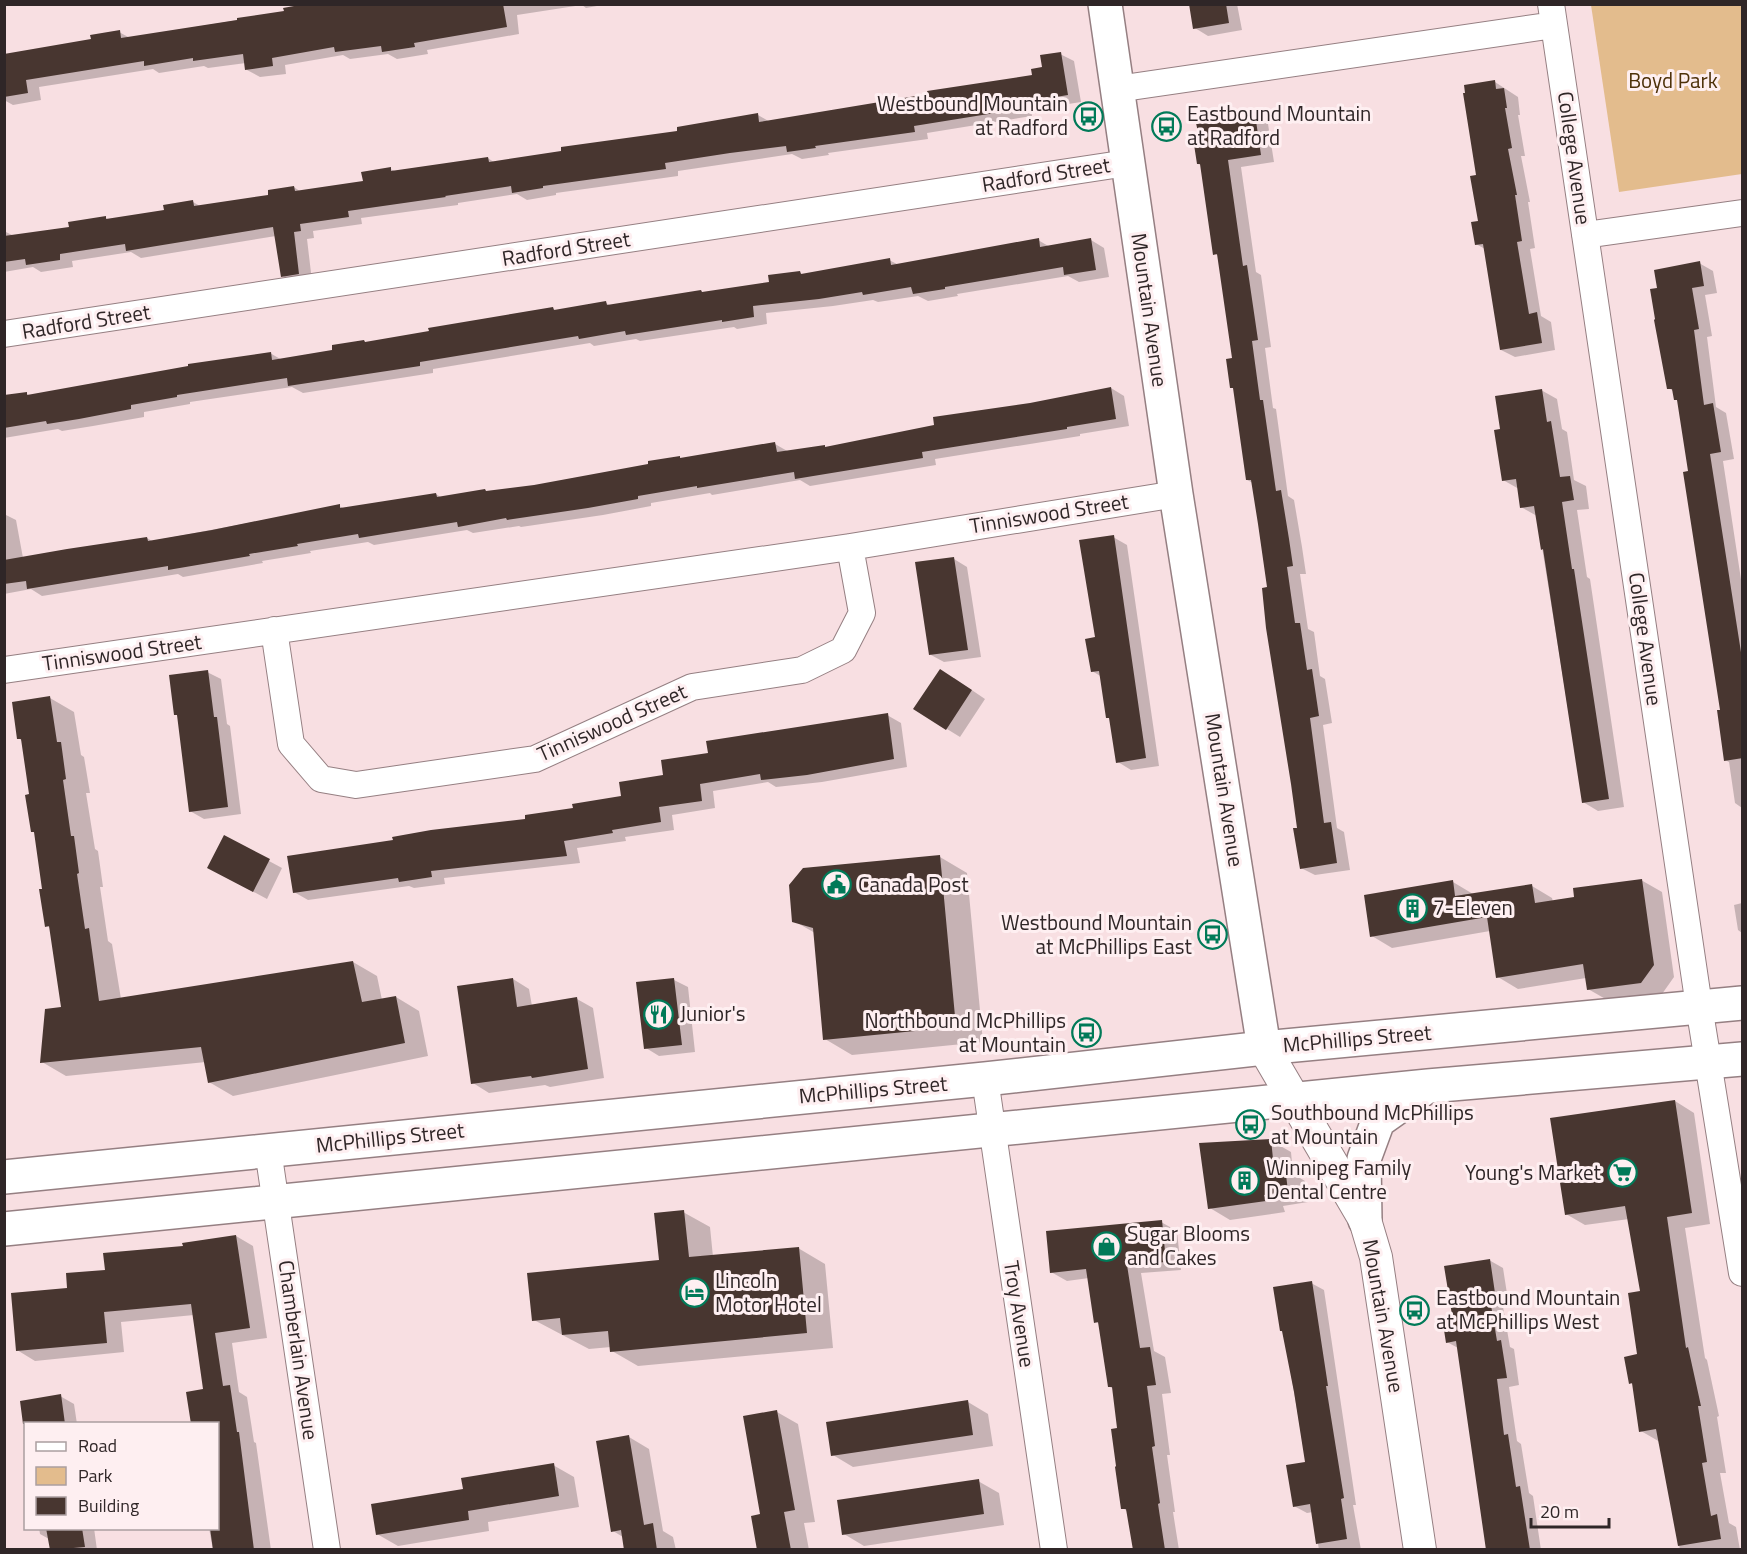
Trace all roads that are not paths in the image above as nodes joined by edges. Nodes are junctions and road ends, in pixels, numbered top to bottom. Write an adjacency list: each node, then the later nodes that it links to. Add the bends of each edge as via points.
1 (1105, 4): 3 (main road, Mountain Avenue)
2 (1553, 15): 3 (street); 6 (street, College Avenue)
3 (1117, 89): 4 (main road, Mountain Avenue)
4 (1127, 163): 7 (street, Radford Street); 8 (main road, Mountain Avenue)
5 (1743, 213): 6 (street)
6 (1585, 236): 13 (street, College Avenue)
7 (4, 334)
8 (1176, 494): 9 (street, Tinniswood Street); 14 (main road, Mountain Avenue)
9 (850, 546): 10 (street, Tinniswood Street); 10 (street, Tinniswood Street, via 862,613 843,650 802,670 692,687 524,761 356,785 321,779 291,744)
10 (274, 630): 11 (street, Tinniswood Street)
11 (4, 670)
12 (1743, 1003): 13 (main road, McPhillips Street)
13 (1699, 1006): 14 (main road, McPhillips Street); 16 (street, College Avenue)
14 (1264, 1048): 17 (main road, McPhillips Street); 19 (street, Mountain Avenue)
15 (1743, 1059): 16 (main road)
16 (1709, 1063): 18 (main road); 26 (street, College Avenue)
17 (985, 1079): 20 (street, Troy Avenue); 21 (main road, McPhillips Street)
18 (1428, 1086): 19 (main road); 24 (main road, via 1378,1121 1364,1159)
19 (1294, 1100): 20 (main road); 24 (street, Mountain Avenue)
20 (992, 1130): 23 (main road); 28 (street, Troy Avenue)
21 (268, 1150): 22 (main road, McPhillips Street); 23 (street, Chamberlain Avenue)
22 (4, 1177)
23 (276, 1202): 25 (main road); 27 (street, Chamberlain Avenue)
24 (1365, 1220): 29 (street, Mountain Avenue, via 1376,1257)
25 (4, 1229)
26 (1743, 1273)
27 (327, 1550)
28 (1054, 1550)
29 (1420, 1550)

